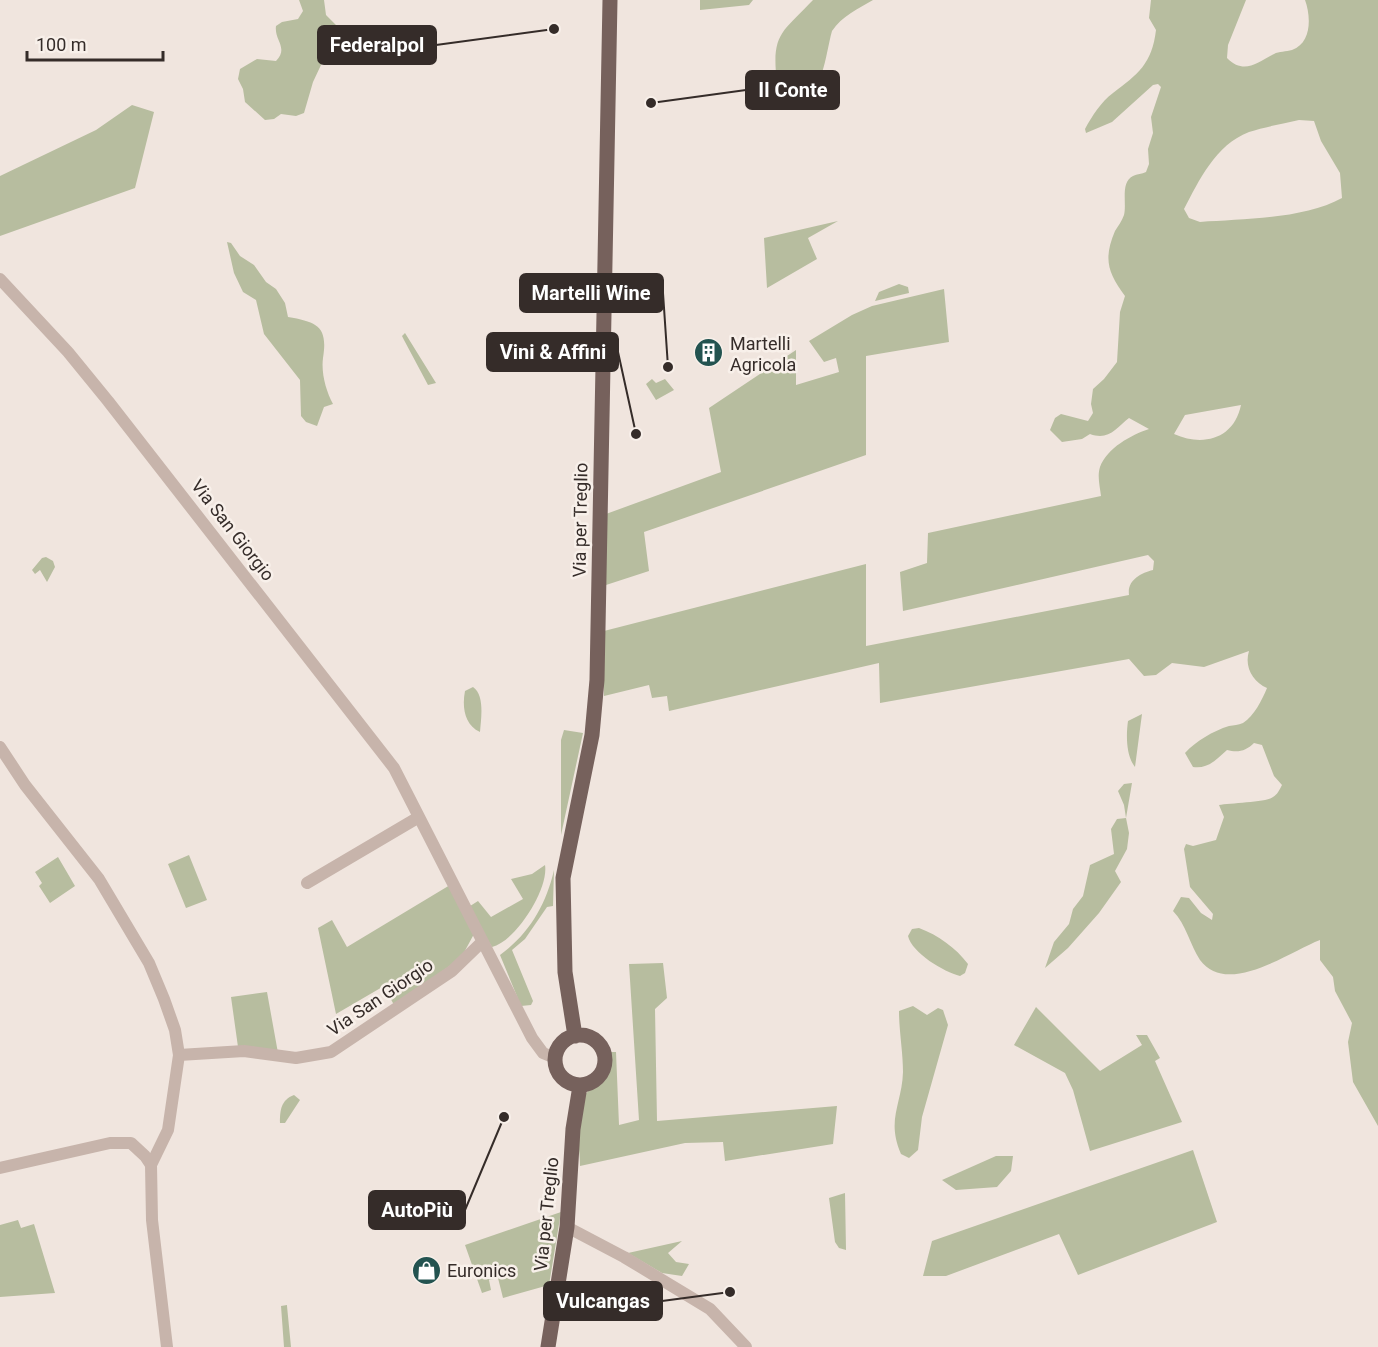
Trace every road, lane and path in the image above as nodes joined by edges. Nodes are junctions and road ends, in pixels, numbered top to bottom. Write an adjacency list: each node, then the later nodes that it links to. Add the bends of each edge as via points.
1 (610, 0): 7 (main road, Via per Treglio, via 597,680 592,735 563,878 565,972)
2 (0, 279): 4 (street, Via San Giorgio, via 68,352 348,706 394,768)
3 (0, 747): 8 (street, via 99,879 149,963 175,1030)
4 (419, 817): 5 (street); 6 (street, Via San Giorgio)
5 (307, 883)
6 (482, 942): 8 (street, Via San Giorgio, via 452,971 331,1052 296,1059 244,1051); 9 (street, Via San Giorgio, via 537,1047)
7 (575, 1035): 9 (main road, via 560,1046); 10 (main road, via 597,1041 606,1061 601,1076)
8 (179, 1055): 11 (street, via 168,1130)
9 (555, 1058): 10 (main road, via 564,1079)
10 (580, 1086): 13 (main road, Via per Treglio, via 573,1129)
11 (151, 1165): 12 (street, via 131,1143 110,1143); 14 (street, via 152,1220)
12 (0, 1168)
13 (567, 1227): 15 (main road, Via per Treglio); 16 (street, via 710,1308)
14 (166, 1347)
15 (548, 1347)
16 (746, 1347)

